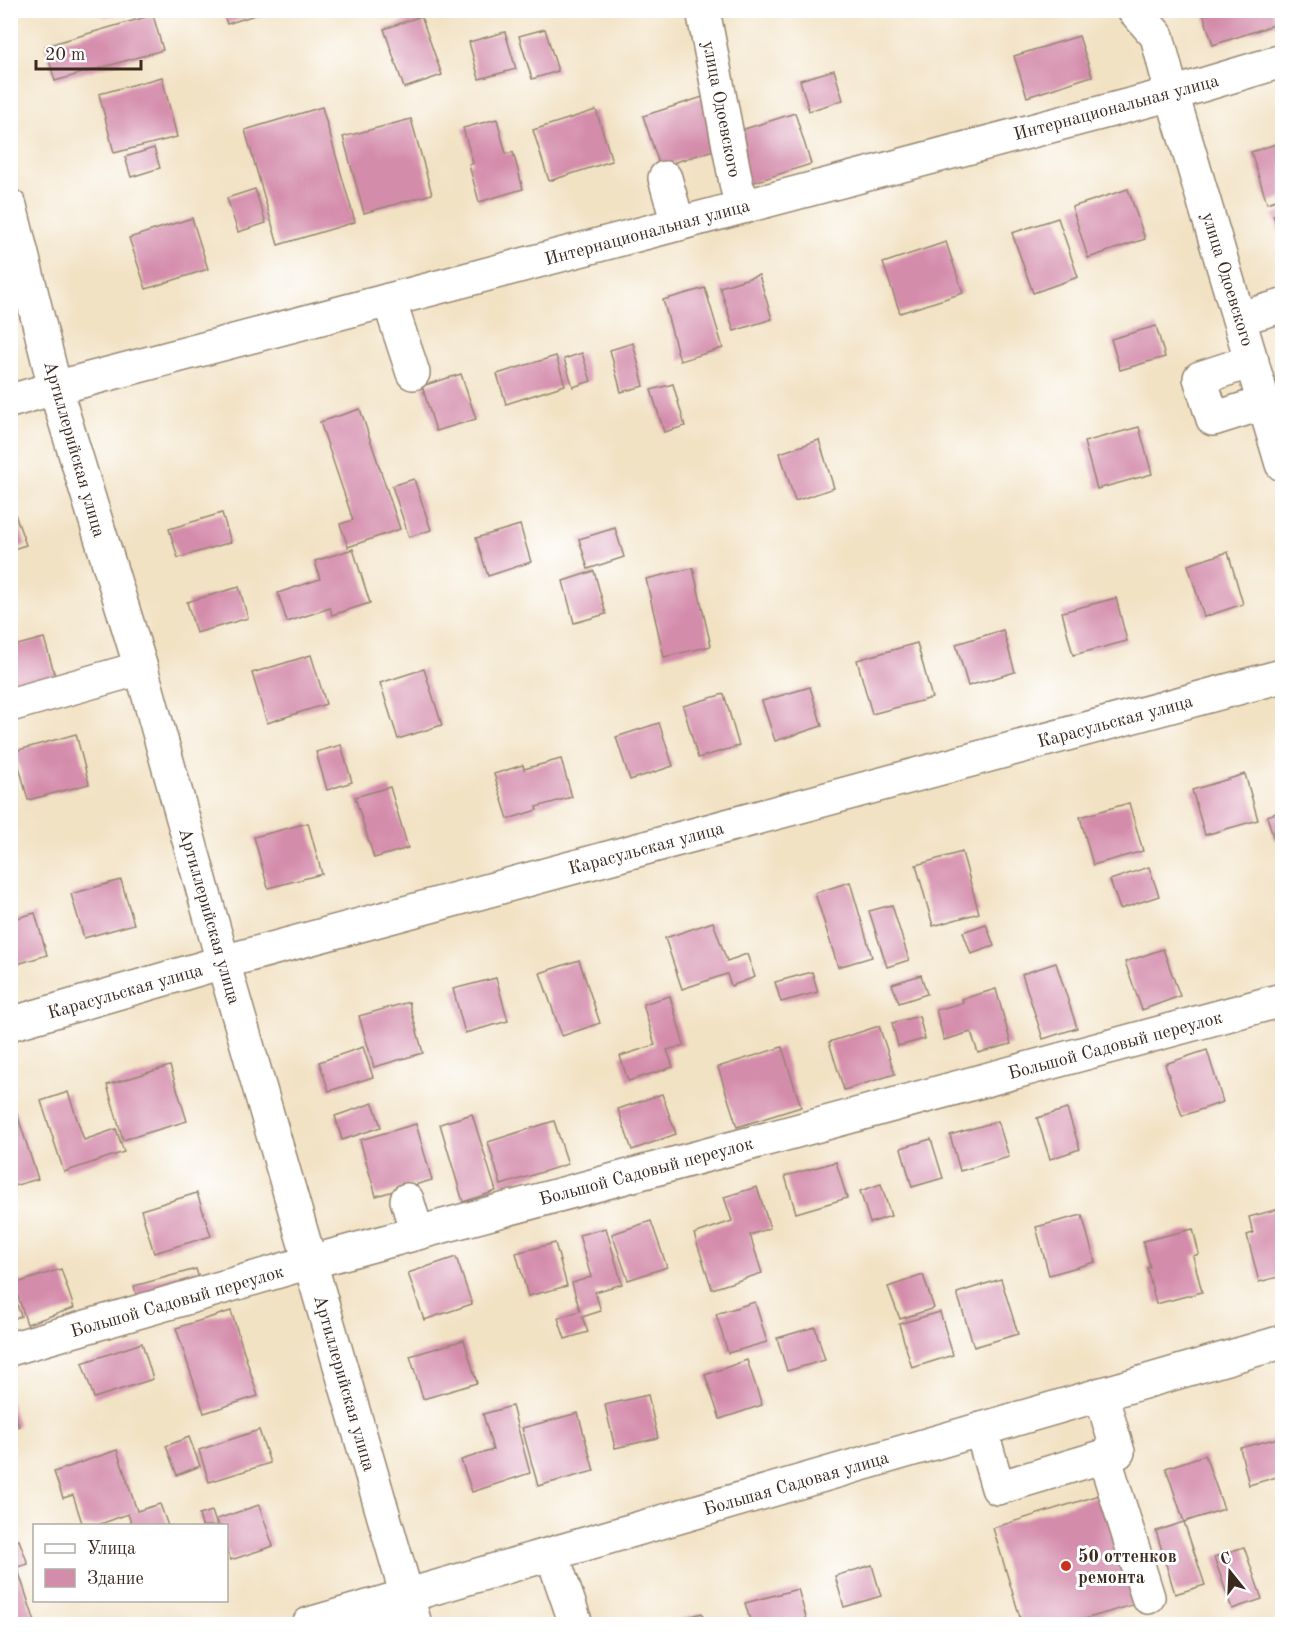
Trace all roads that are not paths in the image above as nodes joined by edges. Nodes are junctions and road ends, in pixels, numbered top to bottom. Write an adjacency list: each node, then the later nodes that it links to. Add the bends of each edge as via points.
1 (703, 10): 7 (street, улица Одоевского, via 737,188)
2 (1134, 10): 4 (street, улица Одоевского, via 1157,36)
3 (1282, 61): 4 (street, Интернациональная улица)
4 (1172, 94): 7 (street, Интернациональная улица); 11 (street, улица Одоевского)
5 (665, 178): 8 (street)
6 (10, 206): 14 (street, Артиллерийская улица)
7 (747, 206): 8 (street, Интернациональная улица)
8 (678, 224): 9 (street, Интернациональная улица)
9 (389, 300): 13 (street); 14 (street, Интернациональная улица)
10 (1282, 306): 11 (street)
11 (1240, 318): 12 (street, улица Одоевского)
12 (1252, 361): 16 (street, улица Одоевского); 16 (street, via 1200,378 1213,419)
13 (413, 373)
14 (55, 388): 15 (street, Интернациональная улица); 18 (street, Артиллерийская улица)
15 (10, 401)
16 (1264, 403): 17 (street, улица Одоевского)
17 (1282, 464)
18 (141, 668): 20 (street); 21 (street, Артиллерийская улица)
19 (1282, 676): 21 (street, Карасульская улица)
20 (10, 705)
21 (223, 962): 23 (street, Карасульская улица); 26 (street, Артиллерийская улица)
22 (1282, 1000): 25 (street, Большой Садовый переулок)
23 (10, 1024)
24 (407, 1200): 25 (street)
25 (417, 1233): 26 (street, Большой Садовый переулок)
26 (310, 1262): 28 (street, Большой Садовый переулок); 34 (street, Артиллерийская улица)
27 (1282, 1342): 29 (street, Большая Садовая улица)
28 (10, 1349)
29 (1101, 1394): 30 (street, Большая Садовая улица); 31 (street, via 1118,1452)
30 (981, 1429): 31 (street, via 998,1488); 32 (street, Большая Садовая улица)
31 (1104, 1456): 33 (street)
32 (552, 1554): 34 (street, Большая Садовая улица); 36 (street)
33 (1148, 1597)
34 (411, 1610): 35 (street, Большая Садовая улица)
35 (309, 1624)
36 (576, 1624)

